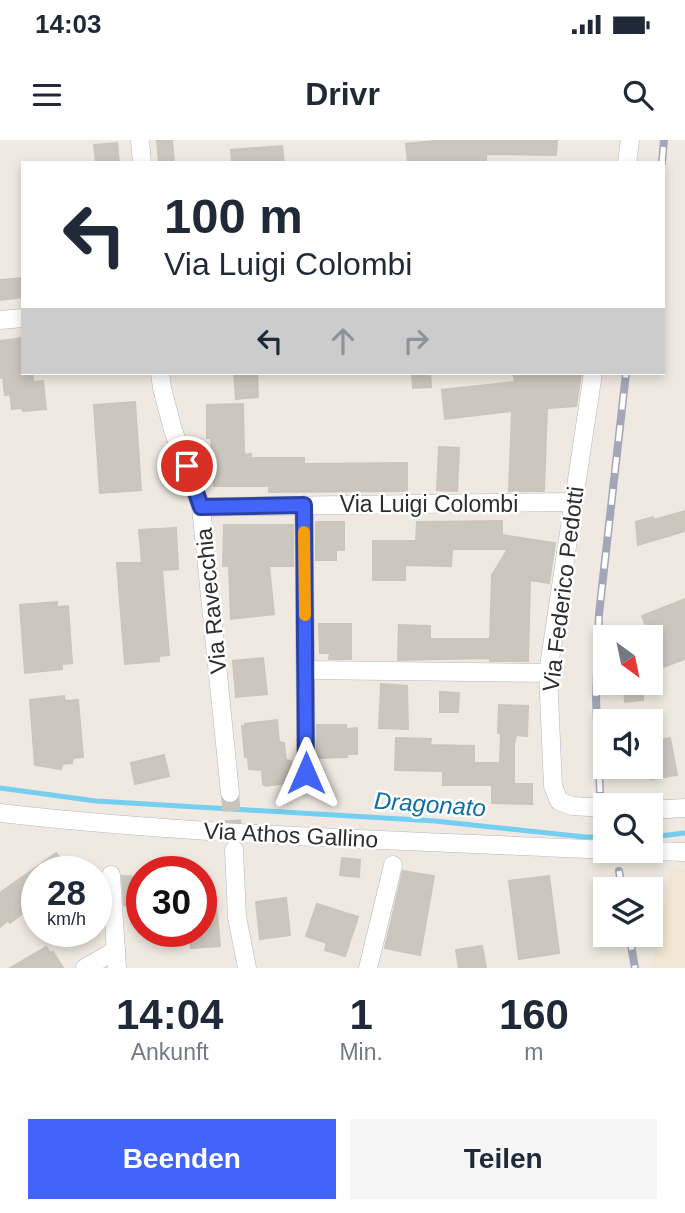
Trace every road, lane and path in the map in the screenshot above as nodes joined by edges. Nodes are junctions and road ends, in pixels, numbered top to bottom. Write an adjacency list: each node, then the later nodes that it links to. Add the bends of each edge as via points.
1 (140, 140): 3 (street)
2 (630, 140): 4 (street)
3 (142, 161)
4 (627, 161)
5 (21, 318): 6 (street)
6 (0, 320)
7 (160, 375): 11 (street, Via Ravecchia, via 173,430)
8 (593, 375): 9 (street, Via Federico Pedotti)
9 (573, 502): 10 (street, Via Luigi Colombi); 13 (street, Via Federico Pedotti)
10 (304, 505): 11 (street, Via Luigi Colombi); 12 (street)
11 (201, 507): 15 (street, Via Ravecchia)
12 (306, 670): 13 (street); 14 (street)
13 (548, 673): 16 (street, Via Federico Pedotti, via 553,786 559,800)
14 (306, 773)
15 (230, 793)
16 (593, 807)
17 (685, 808): 18 (street)
18 (663, 809)
19 (0, 813): 20 (street, Via Athos Gallino, via 278,836)
20 (593, 849)
21 (234, 850): 28 (street, via 237,917)
22 (663, 851): 23 (street)
23 (685, 852)
24 (393, 865): 29 (street)
25 (112, 892): 26 (street)
26 (116, 959): 27 (street)
27 (85, 968)
28 (247, 968)
29 (368, 968)

